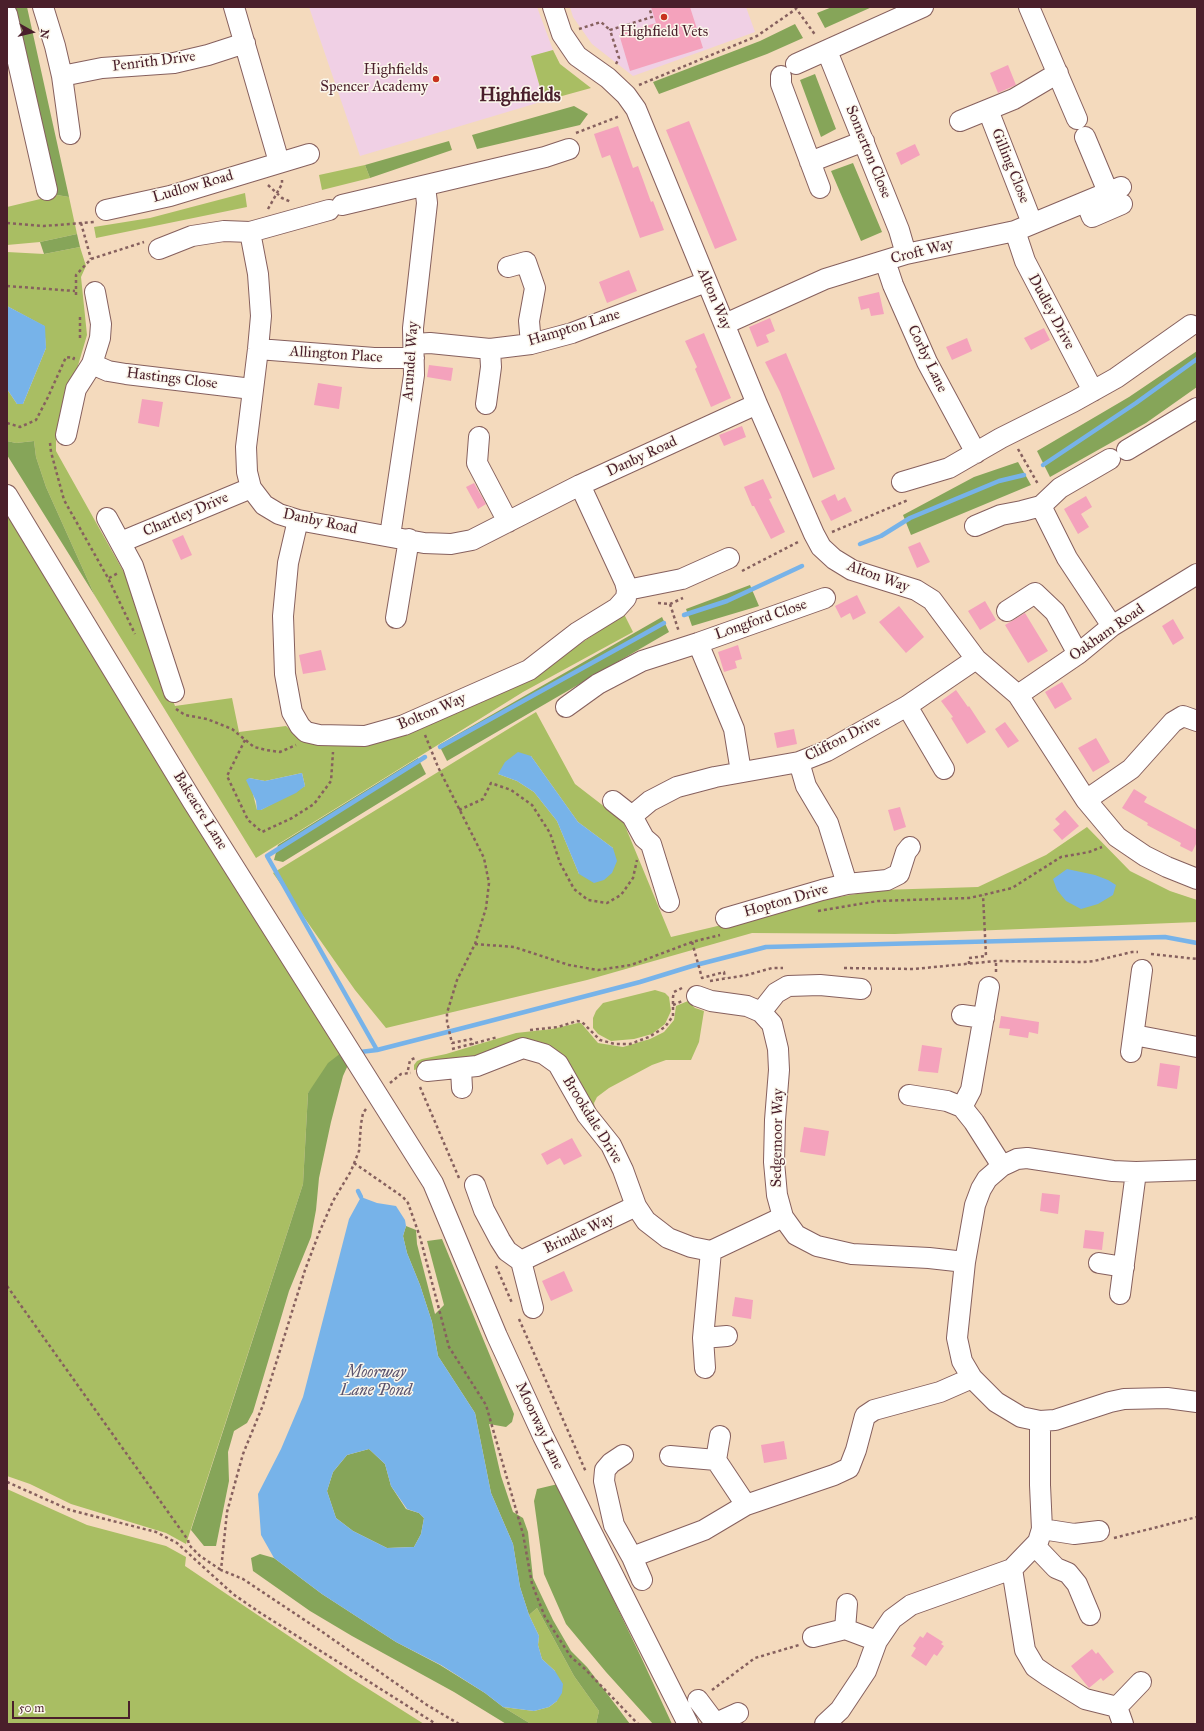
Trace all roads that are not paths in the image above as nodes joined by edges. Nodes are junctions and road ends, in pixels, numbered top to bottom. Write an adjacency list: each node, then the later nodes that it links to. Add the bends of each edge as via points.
1 (43, 7): 10 (street)
2 (234, 7): 7 (street)
3 (923, 7): 8 (street)
4 (1029, 7): 9 (street)
5 (556, 8): 29 (street, Alton Way, via 562,34 577,56 608,78 631,102)
6 (7, 14): 21 (street)
7 (244, 43): 10 (street, Penrith Drive, via 208,56 174,63 102,68); 17 (street)
8 (827, 51): 15 (street, Somerton Close); 18 (street, via 789,70 781,84)
9 (1058, 73): 11 (street, Gilling Close, via 1014,99); 23 (street, Croft Way, via 1081,128 1117,194 1089,209)
10 (62, 76): 13 (street)
11 (988, 110): 12 (street, Gilling Close); 23 (street, Gilling Close)
12 (960, 121)
13 (70, 134)
14 (571, 141): 19 (street, via 545,157)
15 (864, 141): 18 (street); 26 (street, Somerton Close)
16 (309, 154): 17 (street, Ludlow Road)
17 (279, 162): 22 (street, Ludlow Road, via 258,176 170,196)
18 (810, 162): 20 (street)
19 (425, 186): 24 (street); 36 (street, Arundel Way, via 428,203 413,328)
20 (820, 188)
21 (47, 190)
22 (102, 216)
23 (1023, 227): 26 (street, Croft Way); 39 (street, Dudley Drive, via 1025,261)
24 (250, 232): 25 (street, via 224,231); 34 (street, via 258,274 261,316)
25 (152, 245)
26 (906, 254): 27 (street, Croft Way)
27 (885, 261): 31 (street, Croft Way, via 825,279); 45 (street, Corby Lane, via 927,362)
28 (508, 267): 33 (street, via 526,262 535,288 529,321)
29 (706, 282): 31 (street, Alton Way); 33 (street, Hampton Lane, via 572,333)
30 (82, 293): 37 (street, via 101,324 100,338)
31 (725, 324): 41 (street, Alton Way)
32 (1191, 324): 39 (street, via 1116,378)
33 (531, 344): 35 (street, Hampton Lane)
34 (258, 349): 36 (street, Allington Place, via 374,358); 38 (street)
35 (490, 349): 36 (street, Hampton Lane, via 430,343); 40 (street, via 491,367)
36 (414, 351): 55 (street, Arundel Way)
37 (83, 361): 38 (street, Hastings Close, via 126,374); 43 (street)
38 (252, 390): 48 (street, via 246,447)
39 (1093, 391): 45 (street, via 1009,443)
40 (486, 404)
41 (757, 404): 47 (street, Danby Road); 66 (street, Alton Way, via 821,547 852,570 916,590 932,600)
42 (1194, 409): 50 (street)
43 (66, 435)
44 (479, 437): 53 (street, via 477,463)
45 (976, 453): 46 (street, via 949,468)
46 (902, 482)
47 (580, 485): 53 (street, Danby Road); 59 (street, via 620,568)
48 (250, 488): 52 (street, Danby Road, via 264,504 279,514); 56 (street, Chartley Drive)
49 (7, 495): 94 (street, Bakeacre Lane, via 194,802)
50 (1050, 498): 54 (street, via 1022,511 1000,515); 63 (street, via 1067,558)
51 (107, 518): 56 (street)
52 (298, 520): 55 (street, Danby Road); 59 (street, Bolton Way, via 288,563 283,616 285,674 292,712 306,732 365,736 386,731 529,670 578,632 617,608 626,598)
53 (508, 522): 55 (street, Danby Road, via 472,540 451,544)
54 (975, 526)
55 (399, 538): 62 (street, Arundel Way)
56 (121, 542): 68 (street, via 133,566)
57 (729, 558): 59 (street, via 682,579)
58 (1197, 574): 63 (street, Oakham Road)
59 (627, 590)
60 (825, 598): 64 (street, Longford Close)
61 (1007, 610): 65 (street, via 1035,593 1055,612)
62 (396, 618)
63 (1112, 626): 65 (street, Oakham Road)
64 (684, 647): 70 (street, Longford Close, via 642,661 598,684); 74 (street, Longford Close, via 734,729)
65 (1078, 654): 67 (street, Oakham Road)
66 (976, 659): 67 (street, Alton Way); 69 (street, Clifton Drive)
67 (1018, 695): 75 (street, Alton Way)
68 (173, 700)
69 (907, 706): 72 (street, Clifton Drive, via 827,751); 73 (street)
70 (566, 707)
71 (1197, 721): 75 (street, via 1183,716 1173,722 1131,769)
72 (799, 762): 74 (street, Clifton Drive); 80 (street, Hopton Drive, via 806,786 828,824)
73 (944, 769)
74 (741, 772): 77 (street, Clifton Drive, via 677,788 650,801)
75 (1086, 800): 79 (street, Alton Way, via 1117,837 1145,856)
76 (613, 801): 77 (street)
77 (632, 816): 81 (street, via 644,838 651,844)
78 (910, 848): 80 (street, Hopton Drive, via 906,852 899,874 887,880)
79 (1197, 879)
80 (847, 884): 82 (street, Hopton Drive, via 822,890)
81 (669, 902)
82 (725, 926)
83 (1142, 970): 90 (street, via 1132,1043)
84 (700, 987): 87 (street, via 711,1001 747,1006)
85 (989, 987): 89 (street)
86 (861, 989): 87 (street, via 820,985 788,986 776,993)
87 (761, 1012): 100 (street, Sedgemoor Way, via 772,1024 778,1049 774,1162 777,1195)
88 (962, 1015): 89 (street)
89 (984, 1018): 93 (street, via 971,1090)
90 (1197, 1047)
91 (427, 1071): 99 (street, Brookdale Drive, via 461,1078 476,1066 524,1048 544,1054 558,1064 587,1115 611,1145)
92 (909, 1096): 93 (street, via 947,1101)
93 (962, 1107): 95 (street)
94 (396, 1125): 133 (street, Moorway Lane, via 433,1183 497,1336 543,1436)
95 (1002, 1166): 97 (street, via 1027,1158); 103 (street, via 987,1179 975,1205)
96 (1196, 1166): 97 (street)
97 (1136, 1172): 105 (street)
98 (475, 1185): 102 (street, via 484,1210)
99 (636, 1206): 101 (street, Brookdale Drive, via 646,1221 668,1238); 102 (street, Brindle Way)
100 (783, 1217): 101 (street); 103 (street, Sedgemoor Way, via 796,1235 818,1246 852,1254)
101 (711, 1251): 109 (street)
102 (514, 1256): 107 (street)
103 (965, 1262): 111 (street, via 957,1338 962,1361)
104 (1099, 1263): 105 (street)
105 (1124, 1267): 106 (street)
106 (1120, 1294)
107 (533, 1308)
108 (727, 1336): 109 (street)
109 (703, 1338): 110 (street)
110 (706, 1368)
111 (972, 1378): 113 (street, via 996,1402 1021,1417); 118 (street, via 940,1392 874,1410 865,1416 849,1468 834,1476)
112 (1197, 1402): 113 (street, via 1173,1398 1124,1399 1055,1420)
113 (1040, 1421): 120 (street)
114 (720, 1436): 117 (street)
115 (623, 1455): 121 (street, via 605,1470 604,1481 614,1525)
116 (670, 1456): 117 (street)
117 (716, 1460): 118 (street)
118 (746, 1505): 121 (street, via 704,1530)
119 (1100, 1531): 120 (street)
120 (1038, 1537): 122 (street); 125 (street, via 1056,1568 1068,1573 1078,1584)
121 (632, 1557): 123 (street)
122 (1012, 1569): 128 (street, via 911,1605 892,1619); 132 (street, via 1025,1650 1035,1667 1085,1699)
123 (642, 1580)
124 (847, 1604): 126 (street)
125 (1090, 1615)
126 (845, 1628): 127 (street); 128 (street)
127 (813, 1637)
128 (877, 1641): 135 (street, via 866,1671 840,1710)
129 (1141, 1682): 132 (street)
130 (698, 1700): 134 (street)
131 (738, 1713): 134 (street)
132 (1120, 1716)
133 (688, 1724)
134 (716, 1724)
135 (825, 1724)

